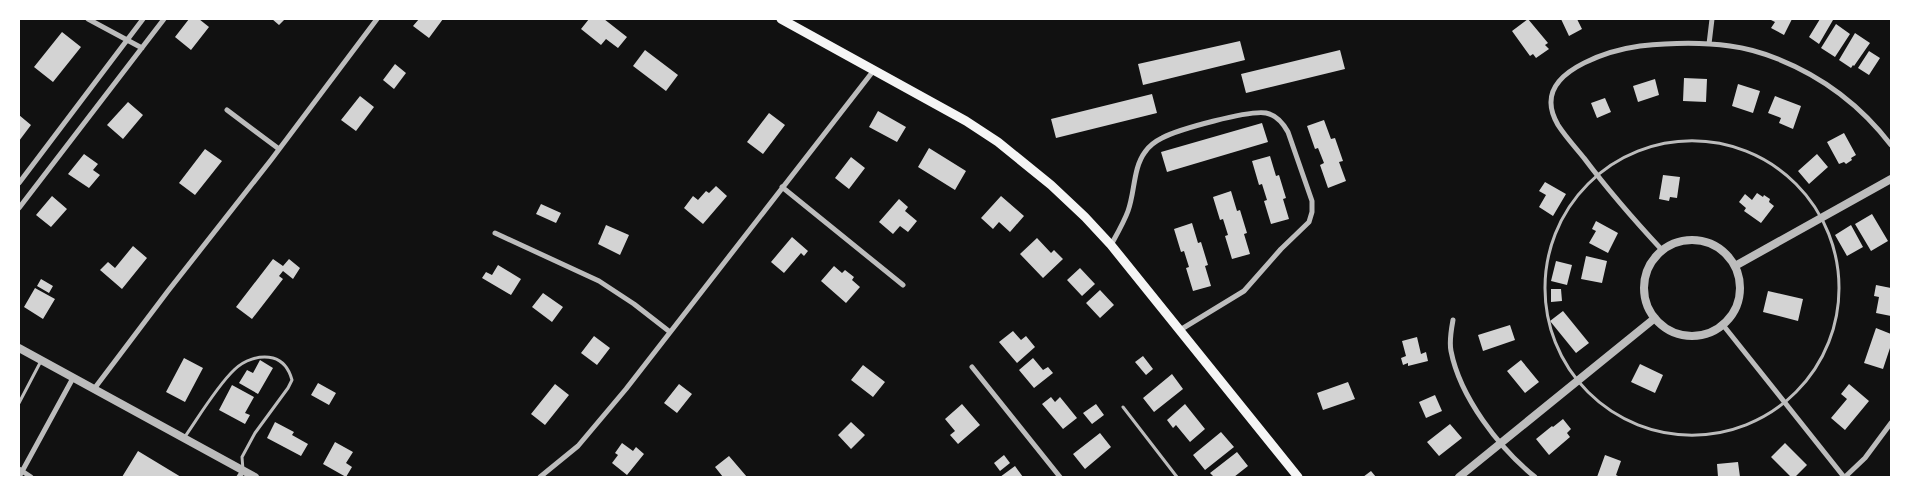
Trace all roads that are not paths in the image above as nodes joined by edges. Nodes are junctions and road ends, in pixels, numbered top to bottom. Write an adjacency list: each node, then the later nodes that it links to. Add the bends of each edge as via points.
1 (88, 19): 7 (street)
2 (143, 19): 7 (street)
3 (164, 19): 9 (street)
4 (377, 19): 13 (street)
5 (781, 19): 10 (main road)
6 (1712, 19): 8 (street)
7 (127, 39): 9 (street); 16 (street)
8 (1709, 44): 12 (street, via 1758,52 1798,68 1858,107); 14 (street, via 1670,44 1612,53 1570,71 1560,80 1552,92 1553,116)
9 (142, 48): 18 (street)
10 (874, 70): 17 (street); 21 (main road, via 998,142 1051,185)
11 (227, 110): 13 (street)
12 (1891, 145)
13 (279, 149): 35 (street)
14 (1596, 173): 19 (lane, via 1644,150 1691,142 1716,142 1749,151 1769,162 1805,191); 22 (street); 34 (lane, via 1579,190 1555,231 1546,274 1549,323 1564,366)
15 (1891, 179): 19 (street)
16 (19, 183)
17 (782, 187): 24 (street); 29 (street)
18 (19, 208)
19 (1822, 216): 23 (street); 37 (lane, via 1837,262 1838,311 1834,332 1819,365 1801,389)
20 (495, 233): 29 (street, via 599,281)
21 (1111, 245): 28 (main road); 28 (street, via 1128,211 1138,164 1153,144 1188,128 1256,113 1274,116 1283,124 1312,201 1309,222 1239,295)
22 (1662, 250): 23 (street, via 1684,240 1708,242 1728,256); 25 (street, via 1653,259 1644,283 1646,302)
23 (1735, 266): 27 (street, via 1739,298)
24 (903, 285)
25 (1655, 318): 27 (street, via 1664,327 1688,336 1700,336); 34 (street)
26 (1453, 320): 41 (street, via 1450,345 1458,374 1467,395)
27 (1723, 326): 37 (street)
28 (1180, 330): 50 (main road)
29 (670, 332): 47 (street, via 578,446)
30 (19, 348): 31 (street)
31 (41, 361): 33 (street); 36 (lane)
32 (972, 366): 48 (street)
33 (73, 378): 35 (street); 42 (street)
34 (1576, 381): 37 (lane, via 1615,416 1632,426 1660,434 1702,432 1739,424); 41 (street)
35 (94, 389): 40 (street)
36 (19, 403)
37 (1785, 403): 53 (street)
38 (1123, 407): 49 (lane)
39 (1891, 423): 53 (street, via 1865,458)
40 (183, 438): 43 (street); 43 (lane, via 234,369 255,357 277,360 285,365 292,380 255,433 242,457)
41 (1500, 443): 51 (street); 52 (street)
42 (20, 470): 44 (street); 45 (street)
43 (241, 474): 46 (street)
44 (19, 477)
45 (31, 477)
46 (255, 477)
47 (540, 477)
48 (1060, 477)
49 (1177, 477)
50 (1298, 477)
51 (1459, 477)
52 (1535, 477)
53 (1844, 477)

